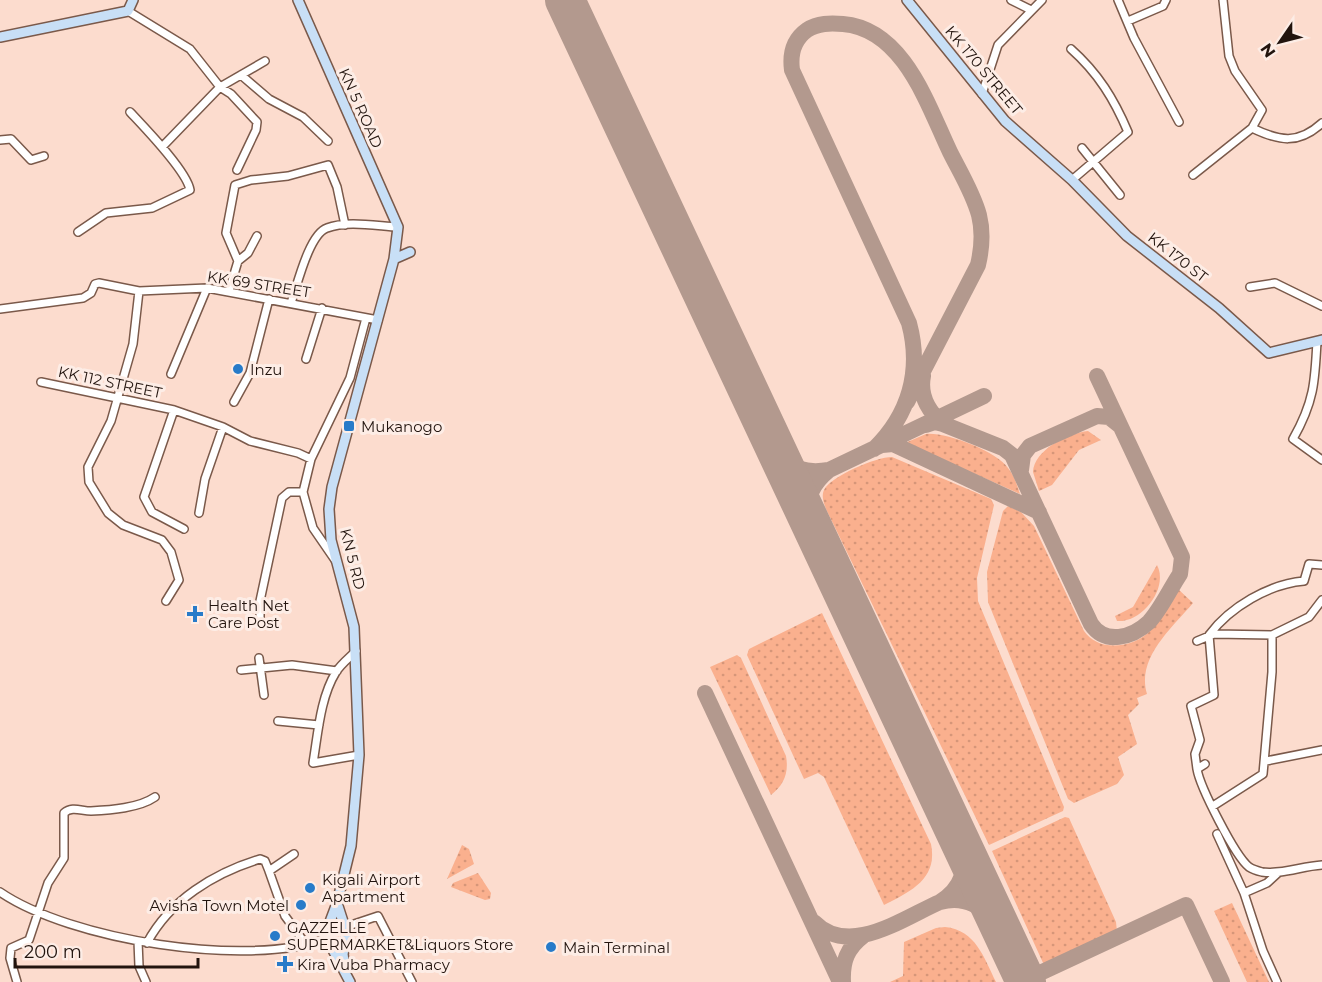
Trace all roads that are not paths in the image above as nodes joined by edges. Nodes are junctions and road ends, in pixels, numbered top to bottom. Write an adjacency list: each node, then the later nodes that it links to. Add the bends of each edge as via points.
1 (133, 0): 10 (main road)
2 (298, 0): 33 (main road, KN 5 ROAD)
3 (907, 0): 17 (main road, KK 170 STREET)
4 (1011, 0): 9 (street)
5 (1042, 0): 9 (street)
6 (1118, 0): 11 (street)
7 (1166, 0): 11 (street, via 1163,6)
8 (1223, 0): 21 (street, via 1229,56 1262,110)
9 (1031, 10): 17 (street, via 995,49)
10 (128, 11): 12 (main road); 16 (street, via 185,45)
11 (1128, 21): 19 (street)
12 (0, 37)
13 (1071, 49): 27 (street, via 1098,74 1128,132)
14 (265, 61): 15 (street)
15 (241, 75): 16 (street); 23 (street, via 262,94 303,117)
16 (220, 87): 24 (street); 28 (street, via 258,126)
17 (982, 94): 30 (main road, KK 170 STREET, via 1005,121)
18 (130, 112): 24 (street)
19 (1179, 122)
20 (1322, 123): 21 (street, via 1312,132 1294,138 1273,138)
21 (1252, 128): 29 (street)
22 (0, 140): 26 (street, via 11,139 31,160)
23 (328, 141)
24 (162, 147): 34 (street, via 188,182 188,192 152,208 106,213)
25 (1082, 148): 27 (street)
26 (44, 156)
27 (1092, 161): 30 (street); 31 (street)
28 (237, 170)
29 (1192, 175)
30 (1072, 180): 50 (main road, KK 170 ST, via 1127,236 1219,308 1269,354)
31 (1120, 195)
32 (345, 225): 33 (street); 38 (street, via 328,165 238,184 233,187 226,233); 44 (street, via 324,229 313,242)
33 (398, 227): 37 (main road, KN 5 RD)
34 (78, 232)
35 (257, 236): 38 (street, via 248,253)
36 (410, 252): 37 (main road)
37 (394, 259): 49 (main road, KN 5 RD)
38 (238, 261): 42 (street)
39 (1250, 287): 45 (street, via 1275,283)
40 (207, 288): 41 (street, KK 69 STREET); 42 (street, KK 69 STREET); 52 (street)
41 (139, 291): 47 (street, KK 69 STREET, via 99,283 83,298); 55 (street, via 133,344)
42 (228, 291): 43 (street, KK 69 STREET)
43 (269, 299): 44 (street, KK 69 STREET); 57 (street, via 250,373)
44 (291, 303): 46 (street, KK 69 STREET)
45 (1322, 306)
46 (322, 308): 48 (street, KK 69 STREET); 51 (street)
47 (0, 309)
48 (366, 318): 49 (street, KK 69 STREET); 54 (street)
49 (378, 320): 56 (main road, KN 5 RD)
50 (1319, 340): 61 (street, via 1314,390 1293,439)
51 (306, 358)
52 (171, 374)
53 (41, 382): 55 (street, KK 112 STREET)
54 (342, 394): 56 (street); 60 (street)
55 (117, 397): 58 (street, KK 112 STREET); 68 (street, via 111,421 88,467 89,482 108,513 123,525 162,540 171,552 179,580)
56 (358, 398): 65 (main road, KN 5 RD, via 330,498 329,527)
57 (234, 402)
58 (174, 410): 59 (street, KK 112 STREET); 64 (street, KK 112 STREET, via 144,501 152,512)
59 (223, 427): 60 (street, KK 112 STREET, via 250,441); 63 (street, via 205,479)
60 (311, 459): 62 (street)
61 (1322, 460)
62 (303, 492): 65 (street, via 313,528); 69 (street, via 289,492 282,498 260,601)
63 (199, 513)
64 (184, 529)
65 (336, 562): 73 (main road, KN 5 RD, via 350,610)
66 (1322, 565): 70 (street, via 1309,564 1304,581 1282,583 1236,609 1221,619)
67 (1322, 600): 71 (street, via 1309,617)
68 (166, 601)
69 (260, 622)
70 (1209, 635): 71 (street); 72 (street); 85 (street, via 1214,695 1191,706 1200,740 1195,754)
71 (1272, 635): 83 (street)
72 (1197, 641)
73 (356, 651): 77 (street); 82 (main road, KN 5 RD)
74 (259, 658): 75 (street)
75 (260, 668): 76 (street); 77 (street, via 292,665); 78 (street)
76 (241, 670)
77 (337, 670): 80 (street, via 325,698)
78 (264, 695)
79 (278, 721): 80 (street)
80 (320, 724): 82 (street, via 313,764)
81 (1322, 750): 83 (street)
82 (359, 755): 95 (main road, KN 5 RD, via 351,846)
83 (1266, 761): 87 (street, via 1262,776)
84 (1205, 764): 85 (street)
85 (1197, 769): 87 (street)
86 (155, 797): 96 (street, via 139,805 66,811 64,858 48,883)
87 (1213, 806): 92 (street, via 1250,867 1260,872)
88 (1216, 834): 94 (street)
89 (294, 854): 91 (street)
90 (1322, 865): 92 (street)
91 (269, 871): 102 (street, via 264,860 246,863 193,890 155,927); 103 (street, via 285,916)
92 (1279, 872): 94 (street)
93 (0, 892): 96 (street)
94 (1244, 893): 108 (street)
95 (337, 903): 97 (main road, KN 5 RD); 98 (main road, KN 5 RD)
96 (39, 913): 100 (street); 105 (street, via 29,940 11,948)
97 (344, 926): 98 (main road, via 333,924); 99 (main road, KN 5 RD); 107 (street, via 378,916)
98 (327, 928): 101 (main road, KN 5 RD)
99 (346, 940): 101 (main road, via 335,946); 104 (main road, KN 5 RD, via 343,954)
100 (138, 941): 102 (street); 106 (street, via 139,966)
101 (327, 941): 103 (street); 104 (main road, KN 5 RD)
102 (147, 943): 103 (street, via 261,951)
103 (307, 946)
104 (348, 979)
105 (17, 982)
106 (146, 982)
107 (412, 982)
108 (1277, 982)

